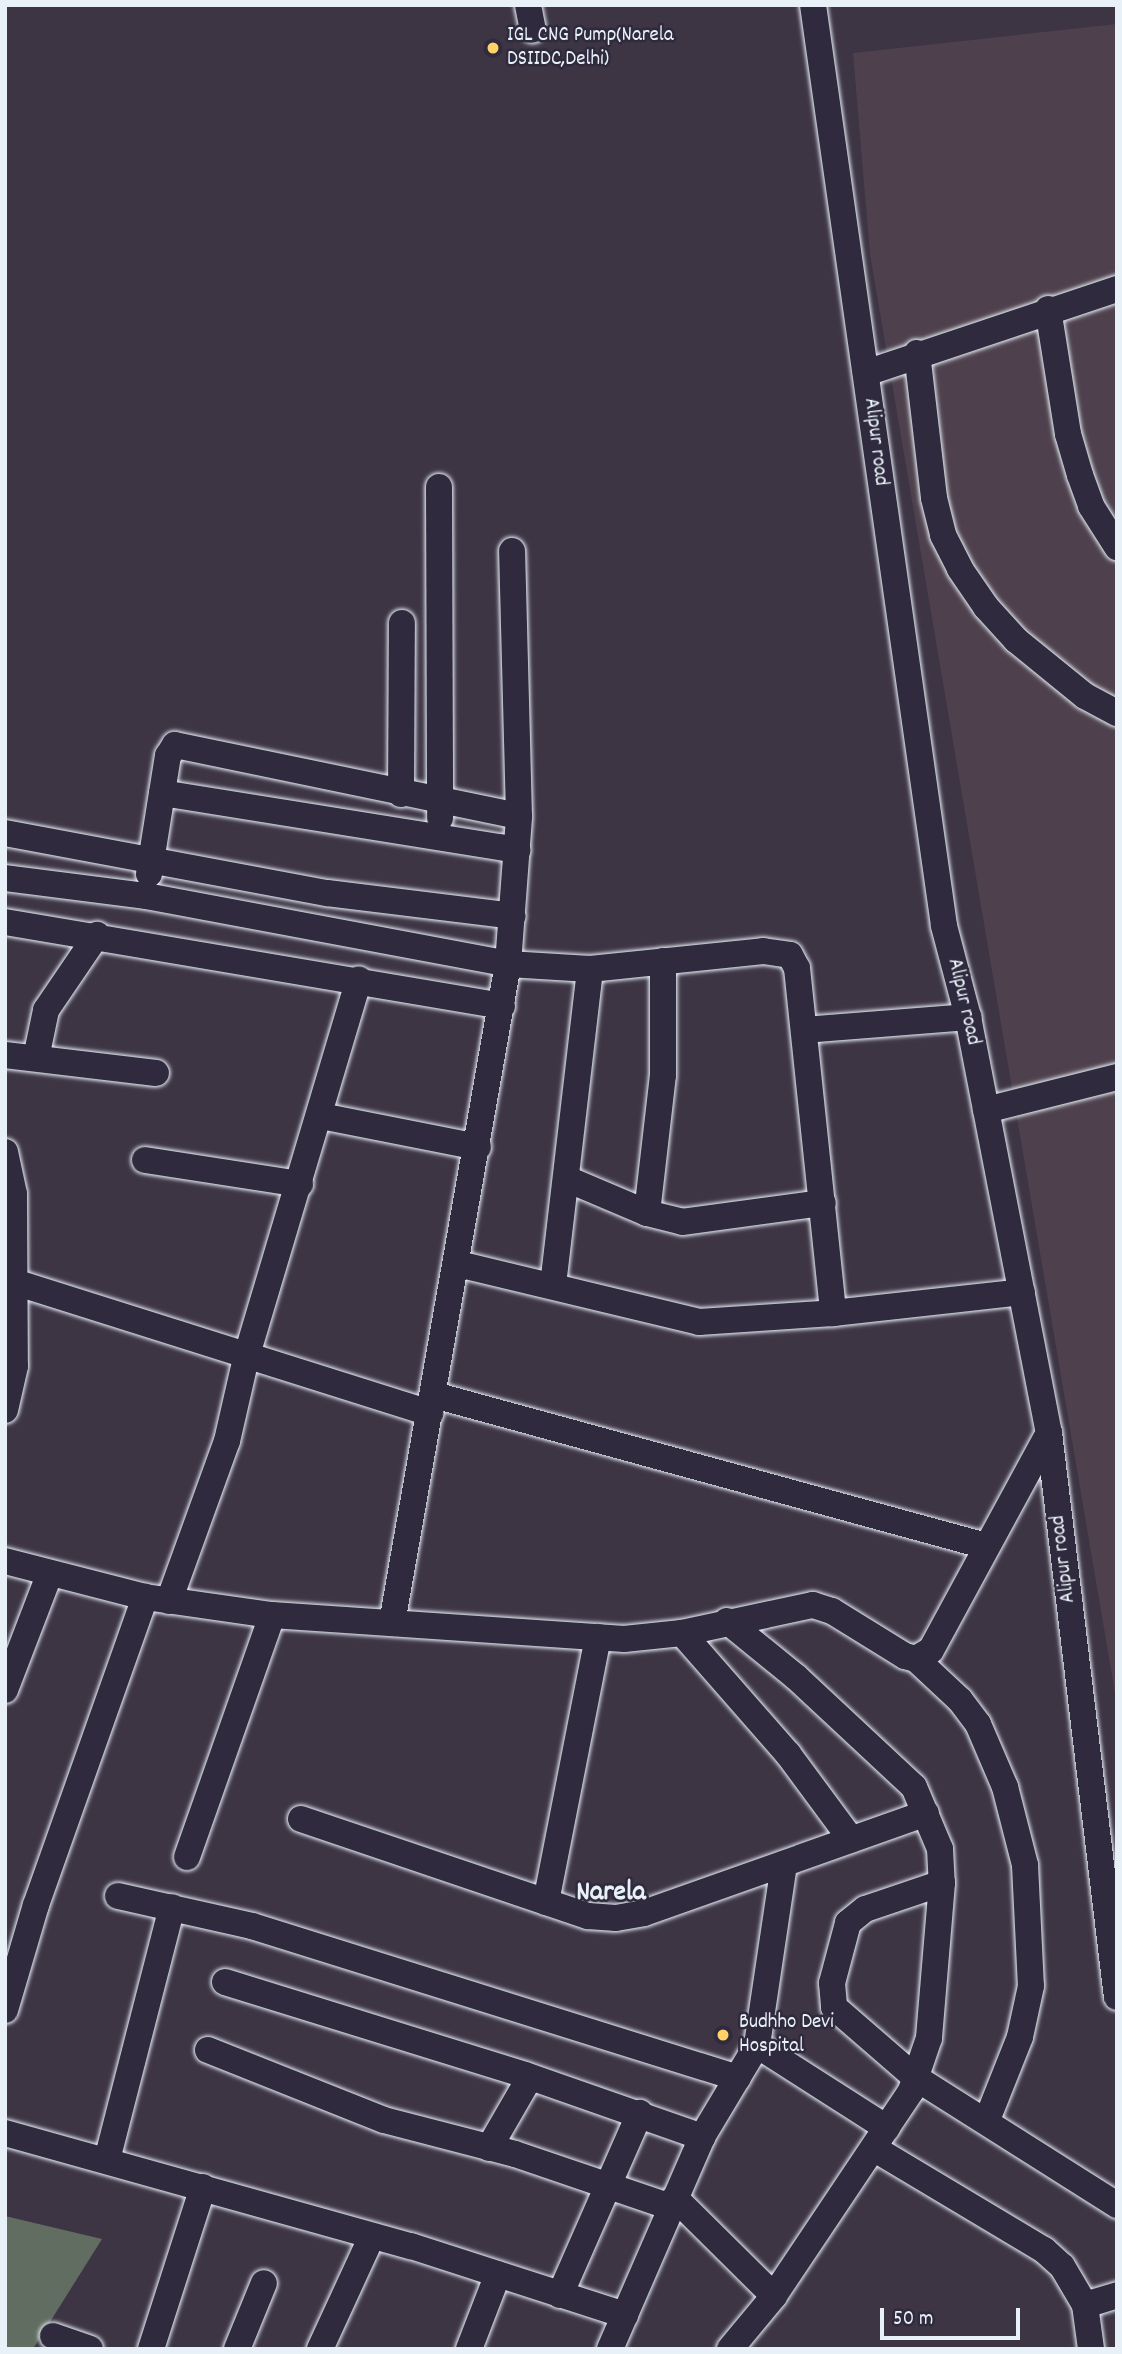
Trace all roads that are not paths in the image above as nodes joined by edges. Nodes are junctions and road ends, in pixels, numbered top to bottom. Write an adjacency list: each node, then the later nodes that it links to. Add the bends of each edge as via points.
1 (813, 5): 5 (street, Alipur road)
2 (1117, 289): 3 (street)
3 (1048, 309): 4 (street); 7 (street, via 1068,434 1091,506)
4 (917, 353): 5 (street); 10 (street, via 934,498 943,535 960,569 1016,639 1085,696)
5 (866, 373): 29 (street, Alipur road, via 944,926)
6 (439, 487): 13 (street)
7 (1117, 547)
8 (512, 551): 14 (street)
9 (402, 623): 12 (street)
10 (1117, 713)
11 (162, 793): 12 (street, via 169,750 175,746); 16 (street); 18 (street)
12 (401, 794): 13 (street)
13 (439, 802): 14 (street); 16 (street)
14 (519, 816): 17 (street)
15 (5, 833): 18 (street)
16 (441, 838): 17 (street)
17 (517, 850): 21 (street)
18 (150, 859): 20 (street); 21 (street, via 327,893)
19 (5, 878): 20 (street)
20 (146, 896): 25 (street)
21 (513, 916): 25 (street)
22 (5, 922): 23 (street)
23 (97, 935): 27 (street); 32 (street, via 46,1010)
24 (663, 961): 26 (street); 30 (street, via 763,951 790,955 797,968); 43 (street, via 663,1075)
25 (508, 964): 26 (street); 28 (street)
26 (590, 969): 40 (street)
27 (359, 980): 28 (street); 36 (street)
28 (502, 1006): 37 (street)
29 (968, 1017): 30 (street); 35 (street, Alipur road)
30 (804, 1030): 42 (street)
31 (5, 1055): 32 (street)
32 (36, 1058): 33 (street)
33 (156, 1073)
34 (1117, 1077): 35 (street)
35 (986, 1110): 47 (street, Alipur road)
36 (321, 1116): 37 (street); 41 (street)
37 (478, 1147): 44 (street)
38 (5, 1152): 45 (street, via 14,1194)
39 (145, 1160): 41 (street)
40 (567, 1179): 43 (street); 46 (street)
41 (300, 1184): 49 (street)
42 (823, 1203): 43 (street, via 705,1222 682,1222); 48 (street)
43 (647, 1213)
44 (458, 1264): 46 (street); 51 (street)
45 (9, 1280): 49 (street); 50 (street)
46 (552, 1285): 48 (street, via 699,1322)
47 (1022, 1292): 48 (street); 53 (street, Alipur road)
48 (833, 1313)
49 (246, 1358): 51 (street); 57 (street, via 227,1441)
50 (10, 1366): 52 (street)
51 (432, 1404): 54 (street); 60 (street)
52 (5, 1410)
53 (1049, 1433): 54 (street); 70 (street, Alipur road)
54 (986, 1546): 63 (street, via 930,1650)
55 (5, 1561): 56 (street)
56 (50, 1573): 57 (street); 64 (street)
57 (157, 1599): 58 (street); 77 (street, via 36,1905)
58 (272, 1615): 60 (street); 68 (street)
59 (726, 1621): 61 (street); 63 (street, via 813,1605 832,1611 905,1657); 65 (street, via 890,1760 914,1787)
60 (392, 1623): 62 (street)
61 (681, 1633): 62 (street, via 650,1638); 67 (street, via 788,1754)
62 (598, 1637): 73 (street)
63 (916, 1659): 84 (street, via 960,1700 984,1735 1005,1787 1025,1865 1031,1986 1020,2037)
64 (5, 1690)
65 (926, 1813): 67 (street); 71 (street, via 940,1849)
66 (301, 1819): 73 (street)
67 (851, 1839): 69 (street)
68 (187, 1857)
69 (784, 1864): 73 (street, via 616,1918 588,1916); 78 (street)
70 (1110, 1878): 76 (street, Alipur road)
71 (942, 1883): 82 (street, via 929,2038); 82 (street, via 855,1916 843,1934 832,1983 834,2007)
72 (118, 1896): 74 (street)
73 (546, 1902)
74 (172, 1907): 81 (street, via 394,1969 555,2024); 89 (street)
75 (225, 1982): 80 (street)
76 (1117, 1997)
77 (5, 2011)
78 (757, 2045): 81 (street); 87 (street)
79 (208, 2050): 88 (street, via 384,2120)
80 (530, 2077): 83 (street); 88 (street)
81 (738, 2078): 86 (street)
82 (916, 2078): 84 (street); 87 (street)
83 (640, 2113): 86 (street); 90 (street)
84 (988, 2120): 93 (street)
85 (5, 2133): 89 (street)
86 (702, 2137): 92 (street)
87 (881, 2138): 99 (street); 100 (street, via 1044,2250 1062,2266)
88 (489, 2148): 90 (street)
89 (107, 2160): 91 (street)
90 (610, 2186): 92 (street); 97 (street)
91 (203, 2187): 94 (street); 104 (street)
92 (673, 2203): 99 (street); 101 (street)
93 (1117, 2205)
94 (372, 2236): 95 (street); 106 (street)
95 (498, 2274): 97 (street); 107 (street)
96 (264, 2283): 105 (street)
97 (560, 2295): 101 (street)
98 (1117, 2295): 100 (street)
99 (774, 2296): 109 (street)
100 (1085, 2305): 110 (street)
101 (625, 2315): 108 (street)
102 (53, 2336): 103 (street)
103 (90, 2349)
104 (150, 2349)
105 (237, 2349)
106 (320, 2349)
107 (468, 2349)
108 (610, 2349)
109 (730, 2349)
110 (1091, 2349)

